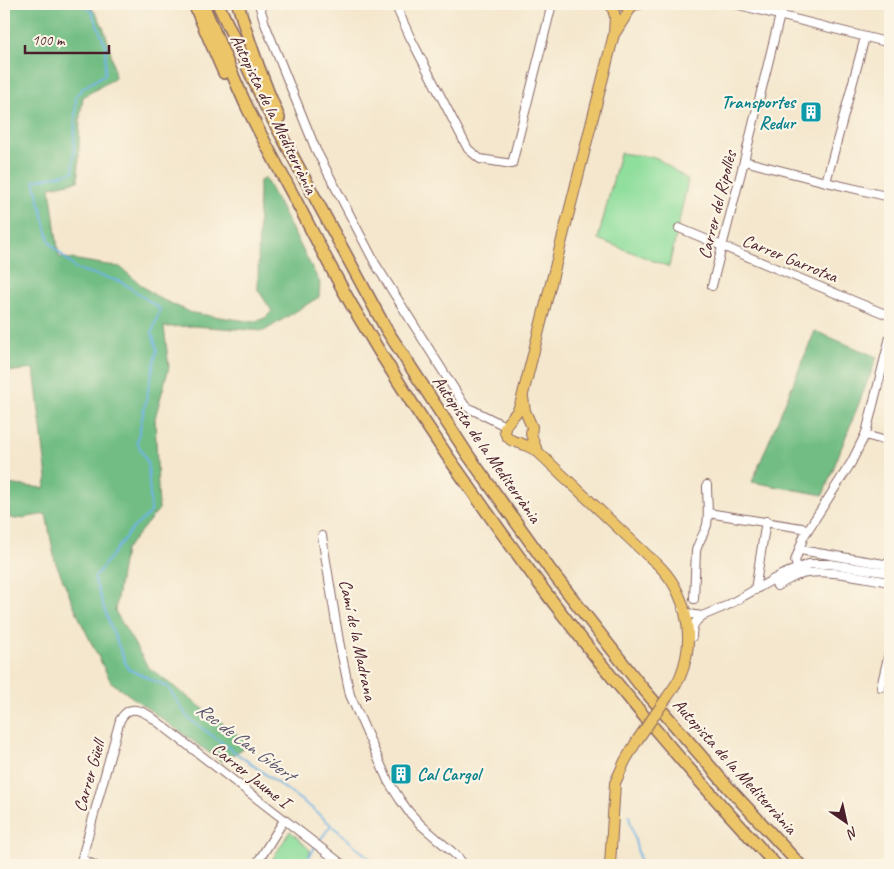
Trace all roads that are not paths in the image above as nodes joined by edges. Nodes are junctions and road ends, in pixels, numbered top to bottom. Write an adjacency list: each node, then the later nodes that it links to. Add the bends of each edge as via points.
1 (194, 4): 16 (highway, via 234,96)
2 (203, 4): 16 (highway, Autopista de la Mediterrània)
3 (218, 4): 17 (highway, Autopista de la Mediterrània)
4 (238, 4): 17 (highway)
5 (259, 4): 29 (street, via 316,150 376,265 466,406)
6 (395, 4): 7 (street, via 468,148 480,159 512,164)
7 (552, 4)
8 (611, 4): 13 (main road, via 615,16)
9 (617, 4): 11 (main road)
10 (735, 4): 12 (street)
11 (636, 5): 13 (main road)
12 (780, 15): 14 (street); 18 (street, Carrer del Ripollès)
13 (614, 34): 26 (main road)
14 (865, 37): 15 (street); 19 (street)
15 (890, 43)
16 (247, 106): 66 (highway, Autopista de la Mediterrània, via 351,304 454,467 588,648 714,798)
17 (287, 146): 67 (highway, Autopista de la Mediterrània, via 386,329 504,507 640,685)
18 (744, 161): 19 (street); 22 (street, Carrer del Ripollès)
19 (826, 182): 20 (street)
20 (890, 197)
21 (679, 228): 22 (street, Carrer Garrotxa)
22 (722, 247): 23 (street, Carrer del Ripollès); 24 (street, Carrer Garrotxa)
23 (712, 286)
24 (890, 316)
25 (890, 337): 31 (street)
26 (523, 394): 27 (main road); 28 (main road)
27 (514, 416): 28 (main road); 29 (main road)
28 (528, 420): 30 (main road)
29 (505, 426): 32 (main road, via 507,436)
30 (531, 434): 32 (main road); 34 (main road)
31 (865, 435): 33 (street); 38 (street, via 851,463)
32 (518, 442): 34 (main road)
33 (890, 442)
34 (537, 451): 41 (main road)
35 (706, 485): 36 (street)
36 (708, 513): 37 (street); 51 (street, via 707,525 696,551)
37 (766, 521): 38 (street); 50 (street)
38 (808, 529): 40 (street)
39 (322, 536): 64 (street, Camí de la Madrana, via 350,695 388,781 401,801 421,825)
40 (800, 550): 43 (street); 44 (street); 46 (street)
41 (648, 556): 45 (main road); 48 (main road)
42 (890, 556): 46 (street)
43 (809, 564): 44 (street); 46 (street)
44 (798, 568): 47 (street); 47 (street, via 777,586); 49 (street)
45 (663, 569): 52 (main road, via 679,594); 53 (street, via 674,580 688,606)
46 (889, 569)
47 (774, 579): 50 (street)
48 (665, 580): 52 (street); 57 (main road, via 681,619 683,636 680,663)
49 (890, 582)
50 (755, 590): 53 (street)
51 (694, 598)
52 (685, 612): 53 (street); 55 (main road, via 688,643)
53 (706, 614): 55 (street, via 693,625 690,654)
54 (890, 649): 56 (street)
55 (680, 677): 57 (main road)
56 (881, 687)
57 (670, 693): 65 (main road, bridge, via 624,761 615,783)
58 (141, 710): 59 (street, Carrer Jaume I); 60 (street, Carrer Güell, via 128,711 120,720)
59 (284, 820): 62 (street); 63 (street, Carrer Jaume I)
60 (81, 862): 61 (street)
61 (94, 865)
62 (256, 865)
63 (343, 865)
64 (464, 865)
65 (610, 865)
66 (776, 865)
67 (800, 865)

